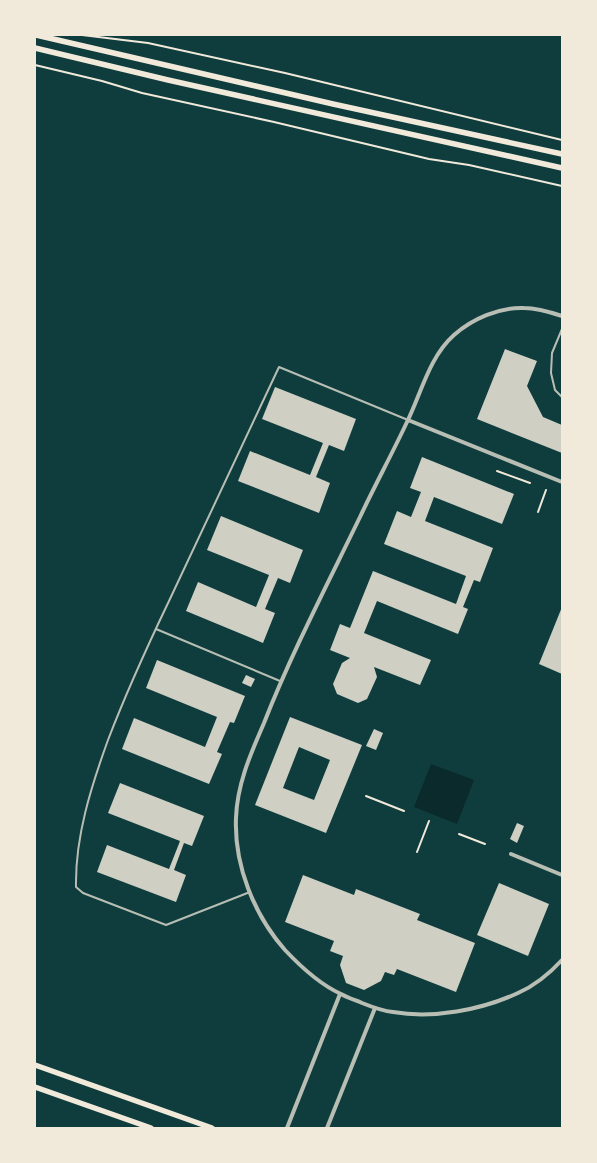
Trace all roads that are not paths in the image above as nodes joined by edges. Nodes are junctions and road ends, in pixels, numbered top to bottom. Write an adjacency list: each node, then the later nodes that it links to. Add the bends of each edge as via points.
1 (36, 35): 3 (main road)
2 (35, 48): 4 (main road)
3 (562, 154)
4 (562, 168)
5 (562, 316): 8 (street, via 524,308 506,309 467,325 440,351)
6 (562, 329): 7 (lane, via 552,353 551,373 555,390)
7 (562, 397)
8 (408, 420): 9 (street); 10 (lane, via 279,367); 11 (street)
9 (562, 482)
10 (156, 629): 11 (lane); 14 (lane, via 123,701 88,800 78,846 76,887 83,893 166,925)
11 (280, 681): 14 (street, via 239,792 236,841)
12 (511, 854): 13 (street)
13 (562, 875)
14 (250, 892): 16 (street, via 275,938 298,963)
15 (562, 960): 17 (street, via 519,993 459,1012 405,1014)
16 (340, 994): 17 (street); 22 (street)
17 (375, 1008): 23 (street)
18 (35, 1065): 21 (main road)
19 (35, 1087): 20 (main road)
20 (151, 1128)
21 (212, 1128)
22 (287, 1128)
23 (327, 1128)

